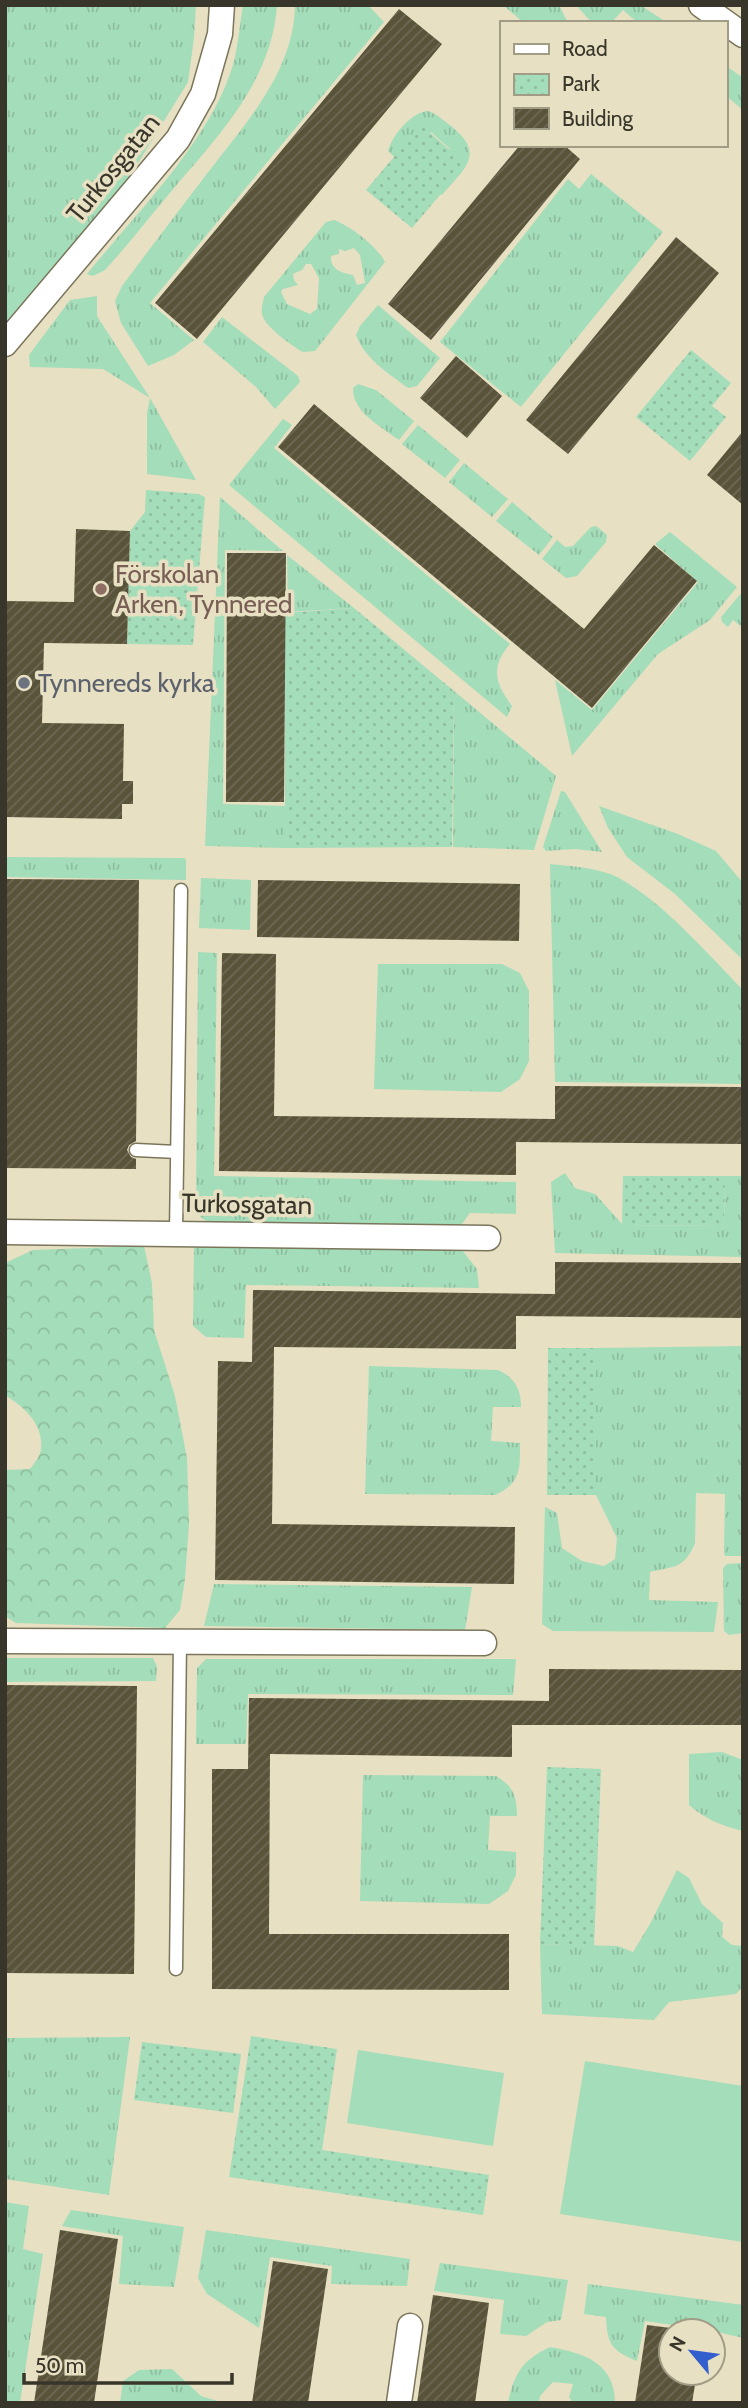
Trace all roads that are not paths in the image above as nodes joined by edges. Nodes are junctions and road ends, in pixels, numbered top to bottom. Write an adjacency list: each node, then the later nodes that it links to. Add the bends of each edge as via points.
1 (222, 5): 6 (street, Turkosgatan, via 220,34 203,94 178,139)
2 (701, 5): 3 (street)
3 (723, 21)
4 (727, 24): 5 (street)
5 (743, 35)
6 (5, 344)
7 (181, 890): 9 (lane)
8 (136, 1150): 9 (lane)
9 (177, 1152): 11 (lane)
10 (5, 1232): 11 (street, Turkosgatan)
11 (176, 1233): 12 (street, Turkosgatan)
12 (488, 1238)
13 (5, 1641): 14 (street)
14 (180, 1641): 15 (street); 16 (lane)
15 (484, 1643)
16 (176, 1969)
17 (410, 2326): 18 (street)
18 (399, 2403)

